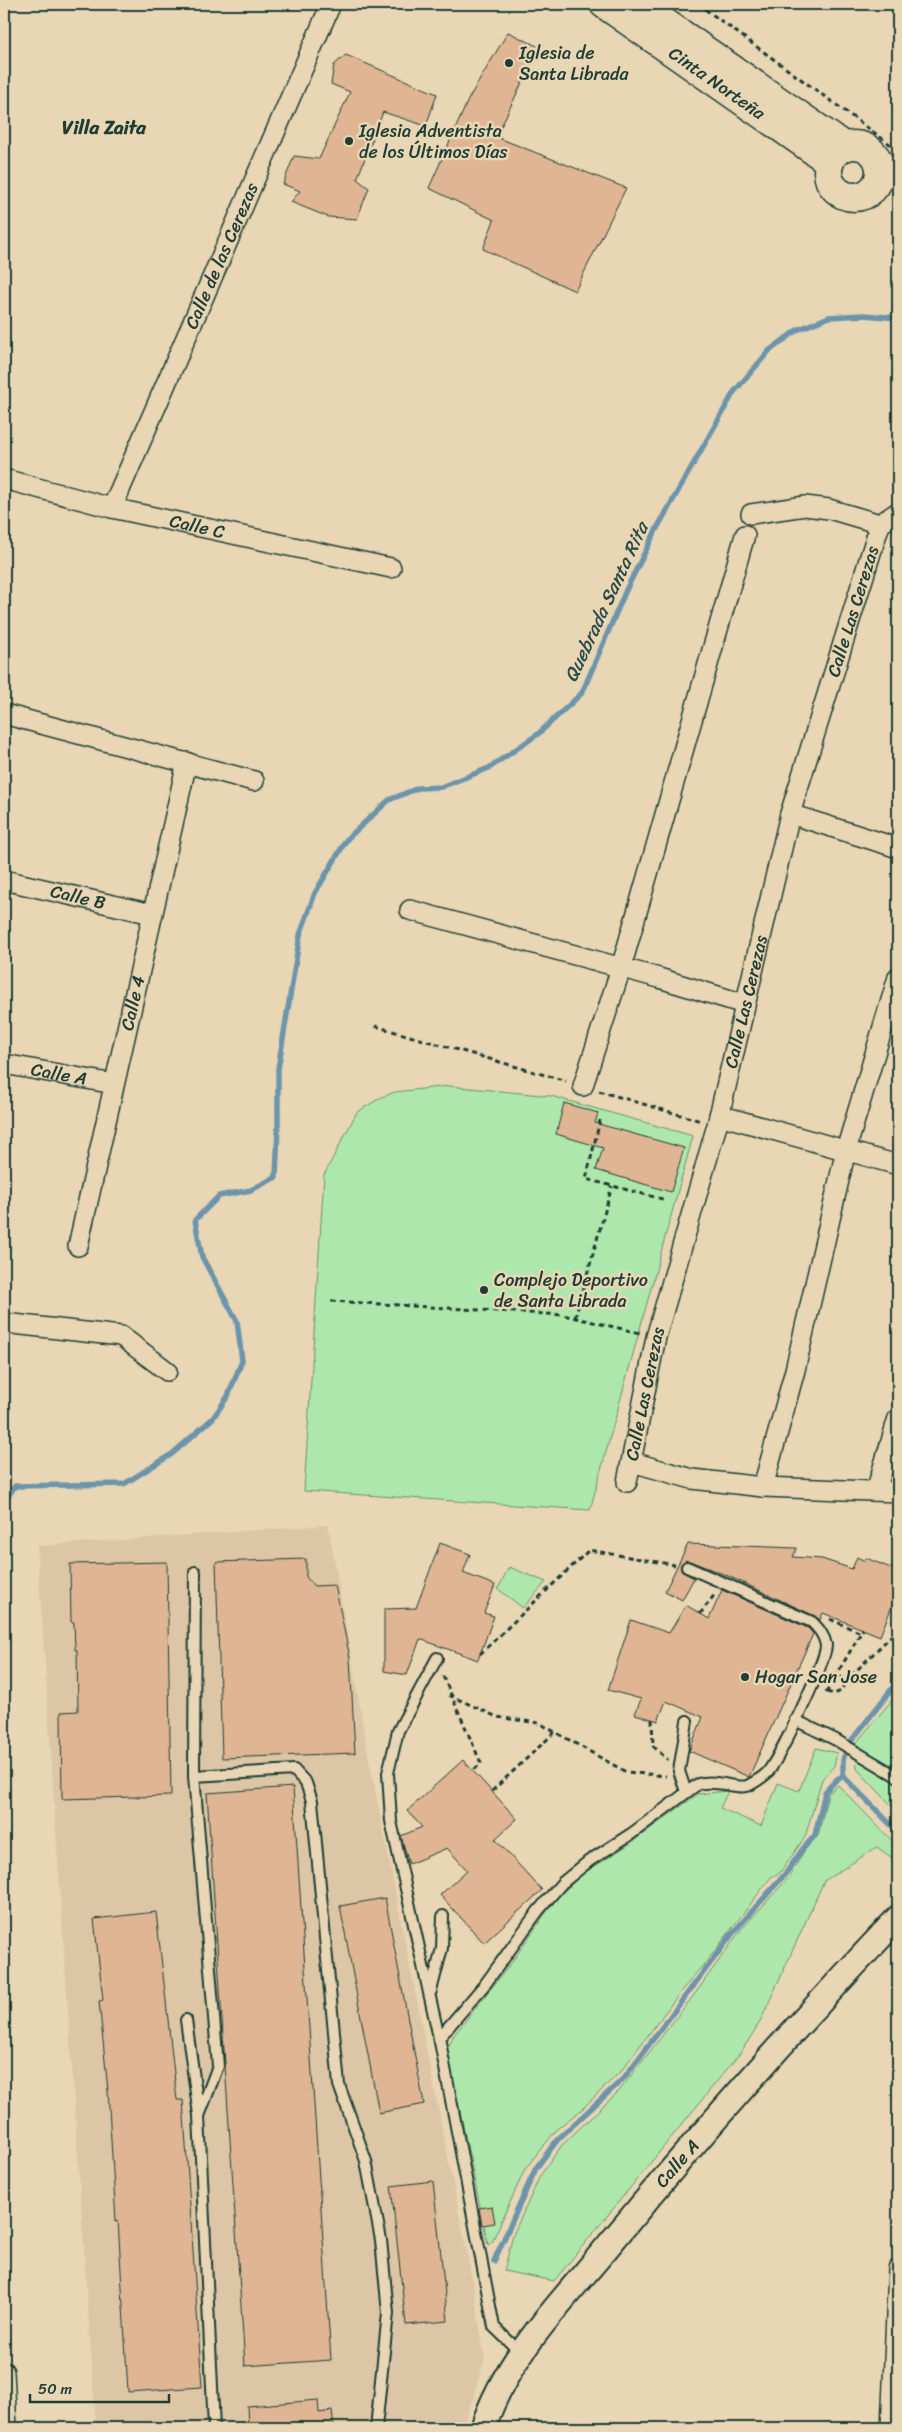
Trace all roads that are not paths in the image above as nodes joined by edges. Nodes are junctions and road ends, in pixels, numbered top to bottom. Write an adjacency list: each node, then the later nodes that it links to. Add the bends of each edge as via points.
1 (331, 4): 7 (street, Calle de las Cerezas)
2 (604, 4): 4 (main road, Cinta Norteña)
3 (638, 4): 4 (main road, Cinta Norteña)
4 (837, 155): 5 (main road, via 862,146 870,150 876,156); 5 (main road, via 830,179 841,193 858,196)
5 (886, 186)
6 (4, 479): 7 (street, Calle C)
7 (112, 508): 12 (street, Calle C)
8 (898, 512): 10 (street)
9 (751, 514): 10 (street, via 805,506 829,509)
10 (880, 524): 16 (street, Calle Las Cerezas)
11 (744, 535): 21 (street)
12 (391, 568)
13 (4, 714): 14 (street)
14 (187, 762): 15 (street); 20 (street, Calle 4)
15 (254, 782)
16 (790, 814): 17 (street); 23 (street, Calle Las Cerezas)
17 (898, 848)
18 (4, 880): 20 (street, Calle B)
19 (410, 910): 21 (street)
20 (152, 914): 25 (street, Calle 4)
21 (621, 968): 23 (street); 26 (street)
22 (898, 977): 28 (street)
23 (744, 1004): 27 (street, Calle Las Cerezas)
24 (4, 1064): 25 (street, Calle A)
25 (114, 1084): 30 (street, Calle 4)
26 (583, 1086)
27 (718, 1120): 28 (street); 34 (street, Calle Las Cerezas, via 656,1337)
28 (846, 1150): 29 (street); 36 (street)
29 (898, 1165)
30 (78, 1246)
31 (4, 1323): 32 (street, via 121,1336)
32 (167, 1371)
33 (898, 1418): 37 (street)
34 (632, 1462): 35 (street, Calle Las Cerezas); 36 (street, via 692,1479)
35 (627, 1482)
36 (763, 1487): 37 (street)
37 (876, 1491): 38 (street)
38 (898, 1492)
39 (688, 1567): 42 (lane, via 812,1622 822,1633 826,1646 822,1664)
40 (195, 1572): 44 (lane)
41 (437, 1658): 49 (lane, via 398,1732 388,1773 392,1821)
42 (795, 1720): 45 (lane); 46 (lane, via 767,1774 746,1786 710,1781)
43 (687, 1721): 46 (lane, via 679,1771)
44 (194, 1776): 52 (lane, via 218,2066); 58 (lane, via 294,1770 306,1783 312,1801 338,2085 366,2161 381,2240 388,2313)
45 (898, 1777)
46 (686, 1792): 51 (lane, via 562,1883)
47 (443, 1916): 49 (lane, via 442,1948)
48 (898, 1918): 54 (street, Calle A, via 797,2025)
49 (430, 1995): 51 (lane)
50 (186, 2020): 52 (lane)
51 (439, 2038): 54 (lane, via 494,2327)
52 (199, 2116): 57 (lane)
53 (898, 2269): 60 (street)
54 (520, 2352): 59 (street, Calle A, via 490,2406)
55 (4, 2372): 56 (street)
56 (7, 2428)
57 (214, 2428)
58 (376, 2428)
59 (483, 2428)
60 (891, 2428)

